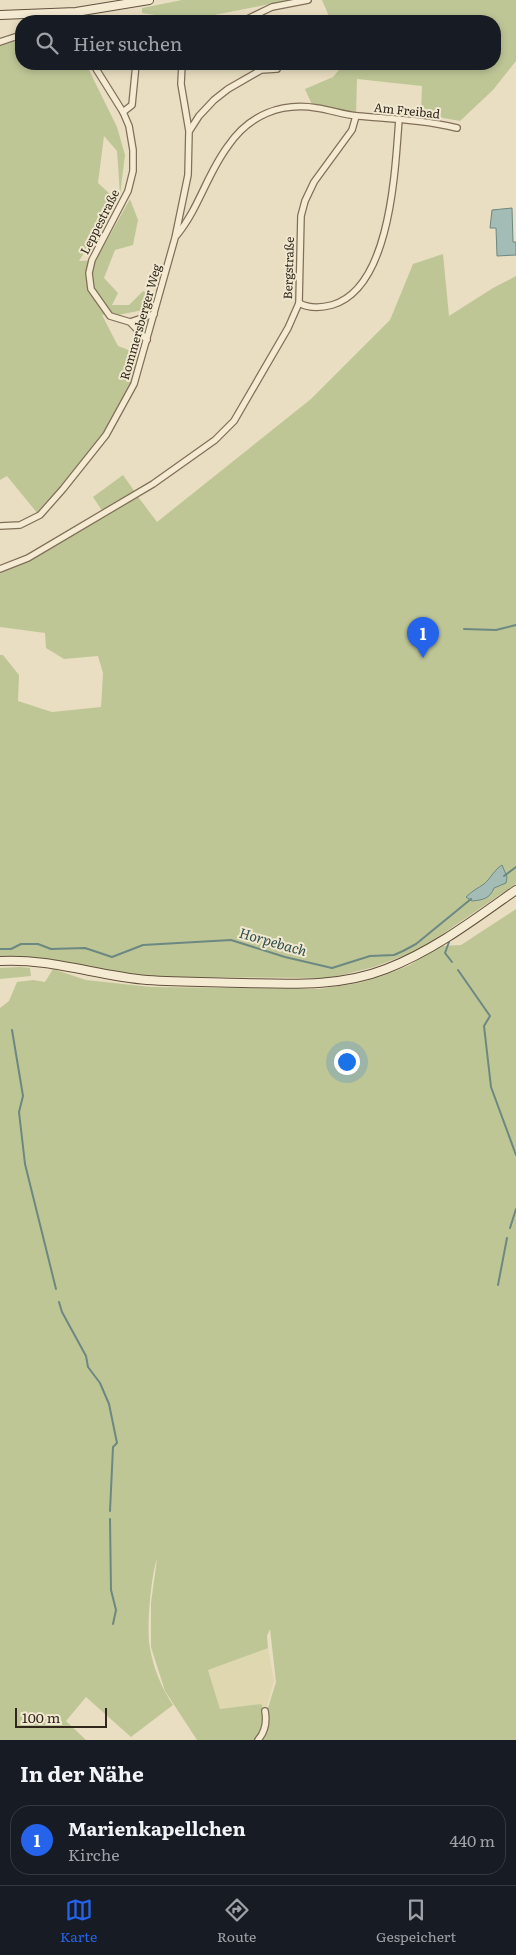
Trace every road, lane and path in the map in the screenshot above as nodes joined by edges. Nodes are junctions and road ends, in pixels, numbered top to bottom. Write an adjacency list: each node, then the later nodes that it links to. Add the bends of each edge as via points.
1 (149, 0): 3 (street)
2 (308, 0): 6 (street, via 272,7)
3 (76, 12): 4 (street); 5 (street)
4 (0, 15)
5 (76, 15)
6 (255, 15)
7 (15, 37): 8 (street)
8 (0, 42)
9 (97, 70): 13 (street, Leppestraße)
10 (135, 70): 13 (street, via 132,105)
11 (182, 70): 17 (street, Rommersberger Weg, via 181,84)
12 (261, 70): 17 (street, via 214,100)
13 (124, 112): 21 (street, Leppestraße, via 133,150 133,171 128,191 92,260 89,274 91,289 110,316)
14 (356, 116): 15 (street, Am Freibad); 18 (street, via 292,106 263,114 248,124 228,144 190,218); 19 (street, Bergstraße, via 352,130 314,182 305,200 301,216)
15 (399, 119): 16 (street, Am Freibad); 19 (street, via 392,199 382,238 366,277 358,290 345,301 320,308)
16 (457, 128)
17 (190, 130): 18 (street, Rommersberger Weg, via 188,175)
18 (175, 238): 20 (street, Rommersberger Weg)
19 (299, 303): 24 (street, Bergstraße, via 234,421 215,440 153,484 28,558)
20 (154, 314): 21 (street); 22 (street, Rommersberger Weg)
21 (130, 322): 22 (street, Leppestraße)
22 (147, 340): 23 (street, Rommersberger Weg, via 134,384 106,435 40,515 20,525)
23 (0, 526)
24 (0, 569)
25 (516, 890): 26 (street, via 409,959 384,970 340,981 280,984 129,979 44,963)
26 (0, 962)
27 (265, 1711): 28 (street, via 263,1734)
28 (258, 1740)

